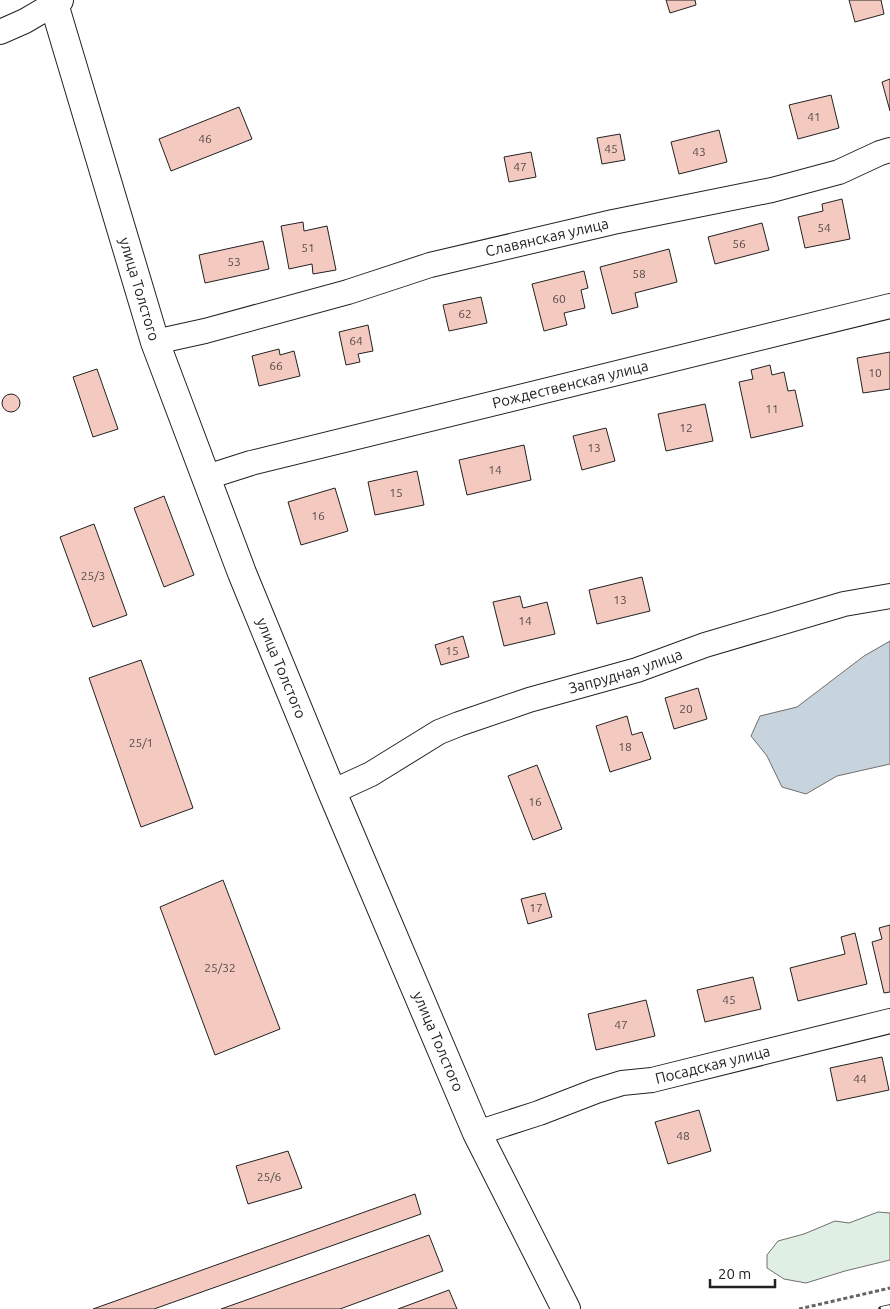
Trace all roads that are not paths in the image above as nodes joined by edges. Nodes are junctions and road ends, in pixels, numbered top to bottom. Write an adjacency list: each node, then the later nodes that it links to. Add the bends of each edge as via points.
1 (55, 1): 2 (street, via 24,22); 5 (main road, улица Толстого)
2 (0, 32)
3 (890, 150): 5 (street, Славянская улица, via 839,172 772,190 613,222 430,265 348,292)
4 (890, 306): 6 (street, Рождественская улица, via 251,463)
5 (155, 342): 6 (main road, улица Толстого)
6 (206, 477): 8 (main road, улица Толстого)
7 (890, 596): 8 (street, Запрудная улица, via 844,604 705,645 637,670 468,721 439,732 371,774)
8 (332, 792): 10 (main road, улица Толстого)
9 (890, 1021): 10 (street, Посадская улица, via 652,1080 596,1090)
10 (477, 1133): 11 (main road, улица Толстого)
11 (566, 1309)

